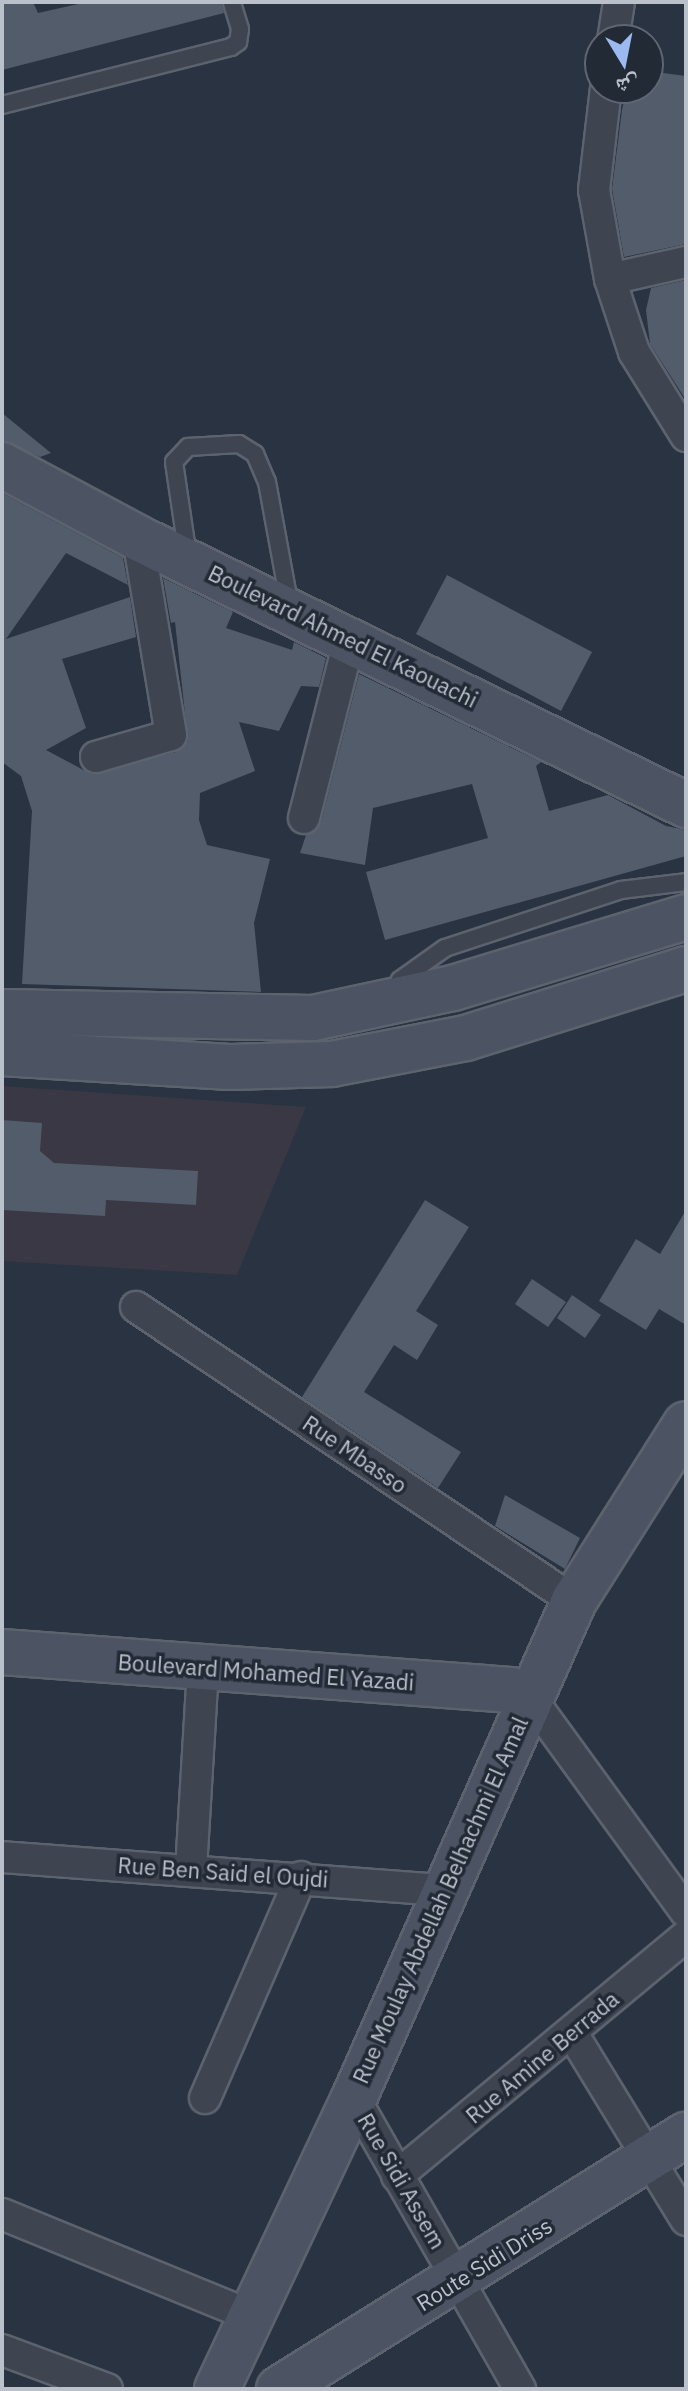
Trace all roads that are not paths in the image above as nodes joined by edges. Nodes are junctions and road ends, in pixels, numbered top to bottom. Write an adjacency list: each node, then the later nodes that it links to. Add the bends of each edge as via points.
1 (232, 2): 5 (lane, via 240,29 231,47)
2 (619, 2): 3 (street)
3 (616, 24)
4 (604, 104): 7 (street, via 594,190)
5 (2, 105)
6 (686, 262): 7 (street)
7 (610, 279): 8 (street, via 634,352)
8 (681, 421)
9 (2, 465): 10 (street, Boulevard Ahmed El Kaouachi)
10 (138, 538): 11 (street, Boulevard Ahmed El Kaouachi); 14 (street, via 171,735)
11 (189, 562): 12 (street, Boulevard Ahmed El Kaouachi); 12 (lane, via 174,462 188,447 239,444 255,454 267,482)
12 (290, 610): 13 (street, Boulevard Ahmed El Kaouachi)
13 (350, 638): 15 (street, Boulevard Ahmed El Kaouachi); 16 (street)
14 (96, 757)
15 (686, 805)
16 (304, 818)
17 (686, 882): 20 (lane, via 621,890 445,948 400,980)
18 (686, 917): 20 (street)
19 (686, 969): 22 (street, via 466,1038 332,1064 230,1067)
20 (385, 1005): 21 (street, via 271,1021)
21 (2, 1012)
22 (2, 1053)
23 (136, 1307): 25 (street, Rue Mbasso)
24 (686, 1424): 25 (street, Rue Moulay Abdellah Belhachmi El Amal)
25 (574, 1601): 28 (street, Rue Moulay Abdellah Belhachmi El Amal)
26 (2, 1652): 27 (street, Boulevard Mohamed El Yazadi)
27 (203, 1667): 28 (street, Boulevard Mohamed El Yazadi, via 511,1690); 30 (street)
28 (529, 1696): 32 (street, Rue Moulay Abdellah Belhachmi El Amal); 33 (street)
29 (2, 1857): 30 (street, Rue Ben Said el Oujdi)
30 (191, 1870): 31 (street, Rue Ben Said el Oujdi)
31 (301, 1877): 32 (street, Rue Ben Said el Oujdi); 36 (street)
32 (443, 1890): 37 (street, Rue Moulay Abdellah Belhachmi El Amal)
33 (686, 1912)
34 (686, 1936): 35 (street, Rue Amine Berrada)
35 (572, 2033): 38 (street); 39 (street, Rue Amine Berrada)
36 (205, 2098)
37 (354, 2098): 39 (street, Rue Sidi Assem); 43 (street, Rue Moulay Abdellah Belhachmi El Amal)
38 (669, 2146): 41 (street); 42 (street, Route Sidi Driss)
39 (397, 2176): 42 (street, Rue Sidi Assem)
40 (2, 2214): 43 (street)
41 (686, 2220)
42 (460, 2280): 47 (street, Route Sidi Driss); 48 (street, Rue Sidi Assem)
43 (254, 2317): 46 (street, Rue Moulay Abdellah Belhachmi El Amal)
44 (2, 2350): 45 (street)
45 (107, 2389)
46 (217, 2389)
47 (279, 2389)
48 (520, 2389)

